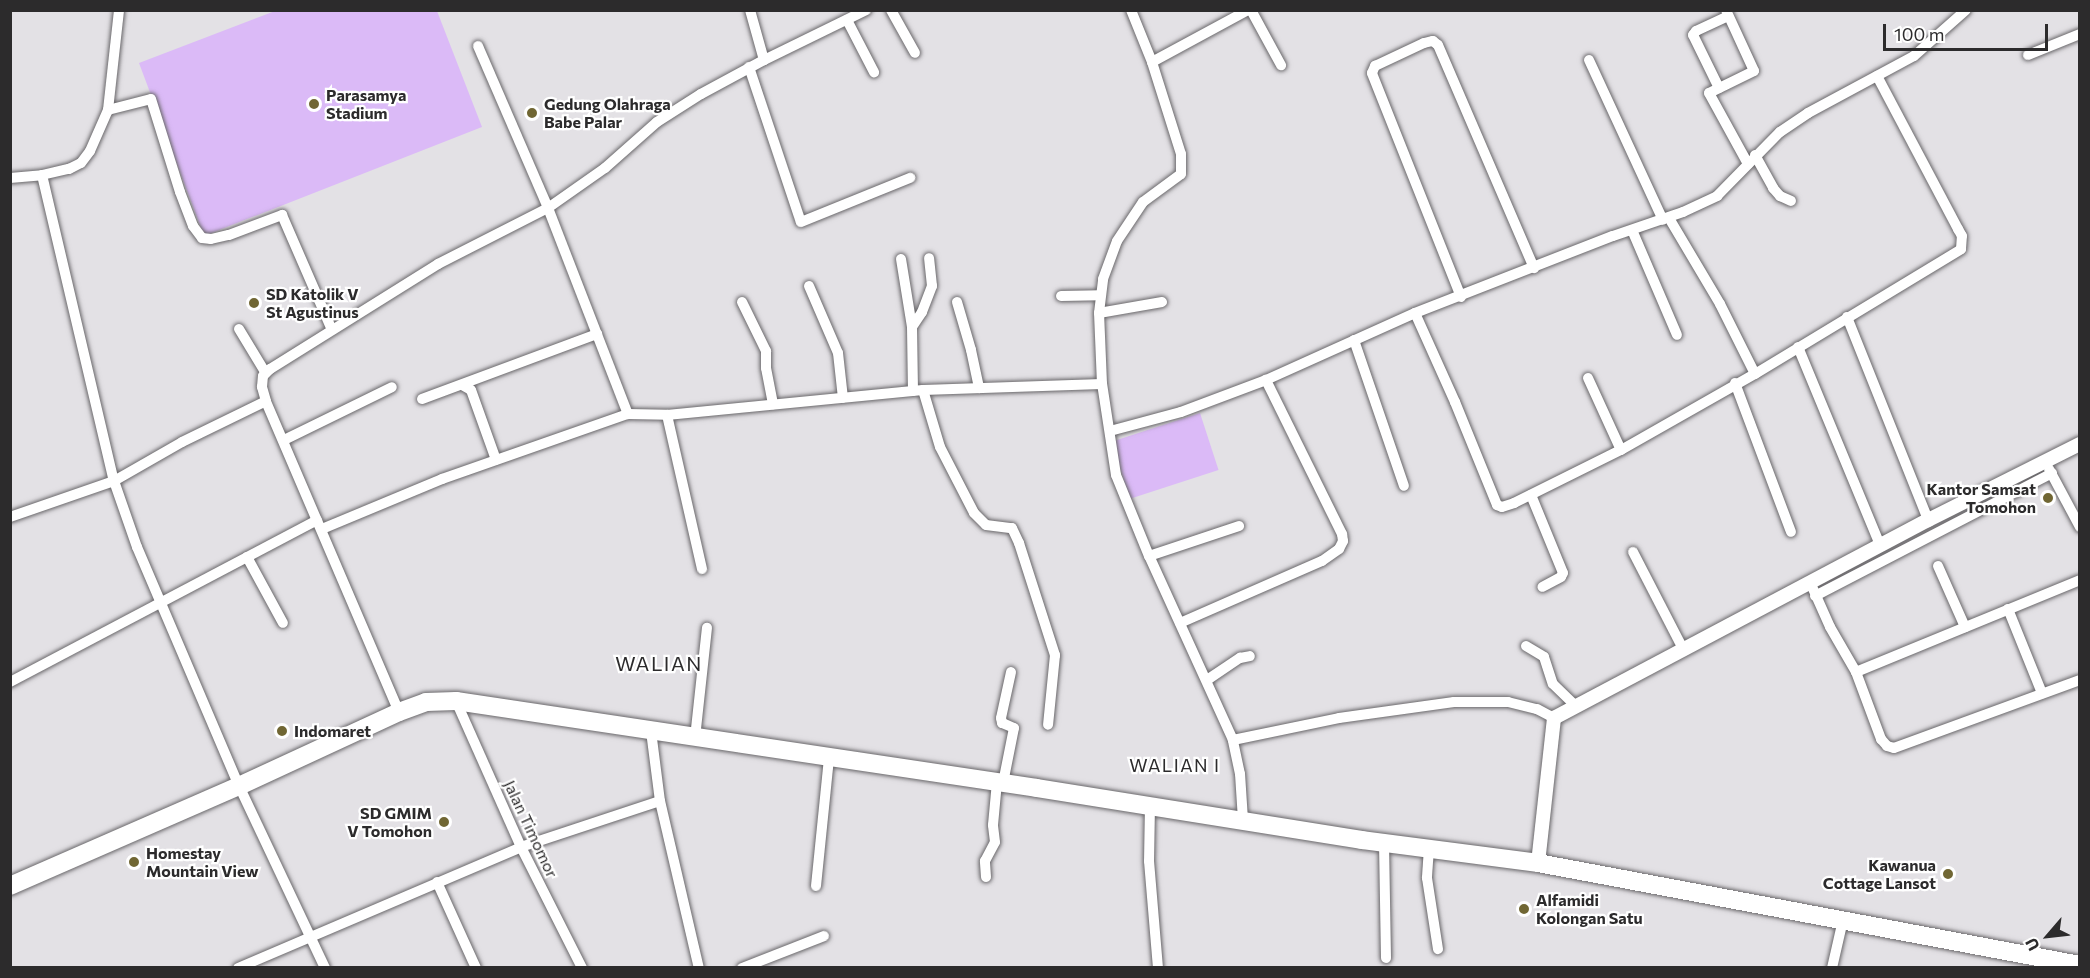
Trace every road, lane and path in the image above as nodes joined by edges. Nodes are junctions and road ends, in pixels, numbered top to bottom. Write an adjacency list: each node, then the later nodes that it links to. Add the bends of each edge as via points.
1 (119, 10): 22 (street)
2 (750, 10): 14 (street)
3 (866, 10): 9 (street)
4 (891, 10): 12 (street)
5 (1131, 10): 16 (street)
6 (1250, 10): 16 (street); 17 (street)
7 (1966, 10): 20 (street, via 1914,56)
8 (1727, 13): 21 (street, via 1693,35); 21 (street, via 1754,71)
9 (847, 20): 14 (street); 19 (street)
10 (2079, 34): 13 (street)
11 (478, 46): 29 (street)
12 (915, 53)
13 (2028, 55)
14 (764, 60): 18 (street)
15 (1589, 60): 30 (street)
16 (1152, 62): 36 (street, via 1181,154 1181,174 1151,195 1134,214 1107,264)
17 (1281, 65)
18 (749, 68): 27 (street, via 801,222); 29 (street, via 657,122 605,168)
19 (874, 72)
20 (1877, 75): 23 (street, via 1808,113); 44 (street, via 1958,229 1962,244 1953,256)
21 (1719, 88): 24 (street, via 1710,96)
22 (108, 110): 25 (street, via 90,152 81,163); 47 (street, via 151,99 180,192 202,238 229,235 282,215)
23 (1755, 155): 24 (street); 28 (street, via 1773,188)
24 (1748, 164): 30 (street, via 1717,196)
25 (42, 176): 26 (street); 75 (street)
26 (10, 178)
27 (910, 178)
28 (1791, 201)
29 (548, 208): 47 (street, via 438,264); 48 (street)
30 (1666, 219): 31 (street); 53 (street, via 1720,304)
31 (1632, 230): 34 (street); 49 (street)
32 (929, 258): 45 (street, via 932,286)
33 (901, 259): 45 (street)
34 (1534, 268): 38 (street); 38 (street, via 1438,45 1433,41 1424,43 1375,66 1372,73)
35 (809, 286): 62 (street, via 838,353)
36 (1100, 295): 37 (street); 42 (street)
37 (1061, 296)
38 (1461, 297): 43 (street)
39 (742, 302): 65 (street, via 766,351)
40 (957, 302): 60 (street)
41 (1162, 302): 42 (street)
42 (1099, 313): 57 (street)
43 (1415, 313): 50 (street); 77 (street, via 1494,501 1506,506)
44 (1847, 317): 51 (street); 79 (street)
45 (912, 327): 61 (street)
46 (239, 328): 52 (street)
47 (332, 330): 52 (street)
48 (597, 334): 58 (street); 66 (street)
49 (1677, 335)
50 (1354, 340): 55 (street); 76 (street)
51 (1798, 347): 53 (street); 84 (street)
52 (265, 372): 64 (street, via 261,382)
53 (1755, 374): 56 (street)
54 (1588, 378): 71 (street)
55 (1266, 380): 68 (street, via 1181,412); 97 (street, via 1343,541 1339,549 1322,561)
56 (1735, 383): 71 (street); 83 (street)
57 (1102, 384): 60 (street); 68 (street)
58 (462, 385): 63 (street); 72 (street, via 471,390)
59 (392, 387): 69 (street)
60 (979, 388): 61 (street)
61 (918, 391): 62 (street); 113 (street, via 940,447 974,513 986,525 1012,528 1019,543 1055,655)
62 (843, 398): 65 (street)
63 (422, 399)
64 (266, 401): 69 (street); 75 (street)
65 (773, 404): 67 (street)
66 (628, 414): 67 (street); 72 (street)
67 (667, 415): 89 (street)
68 (1110, 431): 86 (street, via 1116,475)
69 (284, 440): 80 (street)
70 (2079, 444): 73 (street)
71 (1621, 450): 77 (street)
72 (496, 460): 80 (street)
73 (2045, 461): 74 (street); 79 (street)
74 (2052, 473): 82 (street); 93 (street)
75 (114, 481): 78 (street); 94 (street, via 137,547)
76 (1404, 486)
77 (1531, 495): 92 (street, via 1563,573)
78 (10, 517)
79 (1928, 520): 84 (street)
80 (320, 525): 87 (street); 111 (street)
81 (1239, 526): 86 (street)
82 (2079, 527)
83 (1791, 532)
84 (1880, 545): 91 (street)
85 (1633, 552): 101 (street)
86 (1149, 556): 97 (street)
87 (247, 557): 94 (street); 96 (street)
88 (1938, 566): 98 (street)
89 (702, 569)
90 (2079, 580): 95 (street)
91 (1810, 582): 93 (street); 101 (street)
92 (1542, 587)
93 (1815, 596): 104 (street)
94 (162, 601): 107 (street); 119 (street)
95 (2008, 609): 98 (street); 108 (street)
96 (283, 623)
97 (1180, 623): 105 (street)
98 (1965, 627): 104 (street)
99 (707, 628): 115 (street)
100 (1526, 646): 110 (street, via 1544,657 1553,684)
101 (1683, 649): 110 (street)
102 (1250, 656): 105 (street, via 1240,658)
103 (1011, 672): 118 (street, via 1001,718 1014,730)
104 (1856, 672): 108 (street, via 1881,739 1893,748)
105 (1207, 680): 116 (street)
106 (2079, 680): 108 (street)
107 (10, 682)
108 (2042, 693)
109 (456, 701): 111 (highway, via 426,702); 114 (highway); 124 (street, Jalan Timomor)
110 (1576, 706): 112 (street)
111 (399, 712): 119 (highway)
112 (1554, 718): 116 (street, via 1508,702 1454,702 1339,718); 126 (street)
113 (1048, 725)
114 (651, 731): 115 (highway); 120 (street)
115 (695, 738): 117 (highway)
116 (1233, 740): 122 (street)
117 (829, 757): 118 (highway); 130 (street)
118 (1000, 782): 121 (highway); 127 (street, via 993,825 995,842 985,861)
119 (239, 786): 129 (highway); 132 (street)
120 (660, 801): 124 (street); 141 (street)
121 (1150, 805): 122 (highway); 143 (street, via 1149,861)
122 (1243, 820): 123 (highway)
123 (1384, 843): 125 (highway); 135 (street)
124 (521, 847): 128 (street); 140 (street, Jalan Timomor)
125 (1429, 848): 126 (highway); 134 (street, via 1428,887)
126 (1538, 863): 131 (highway)
127 (986, 877)
128 (437, 882): 132 (street); 139 (street)
129 (10, 886)
130 (816, 886)
131 (1843, 920): 136 (highway); 144 (street)
132 (309, 935): 137 (street); 138 (street)
133 (824, 936): 142 (street)
134 (1438, 949)
135 (1386, 958)
136 (2079, 965)
137 (238, 968)
138 (325, 968)
139 (476, 968)
140 (582, 968)
141 (699, 968)
142 (742, 968)
143 (1158, 968)
144 (1832, 968)

